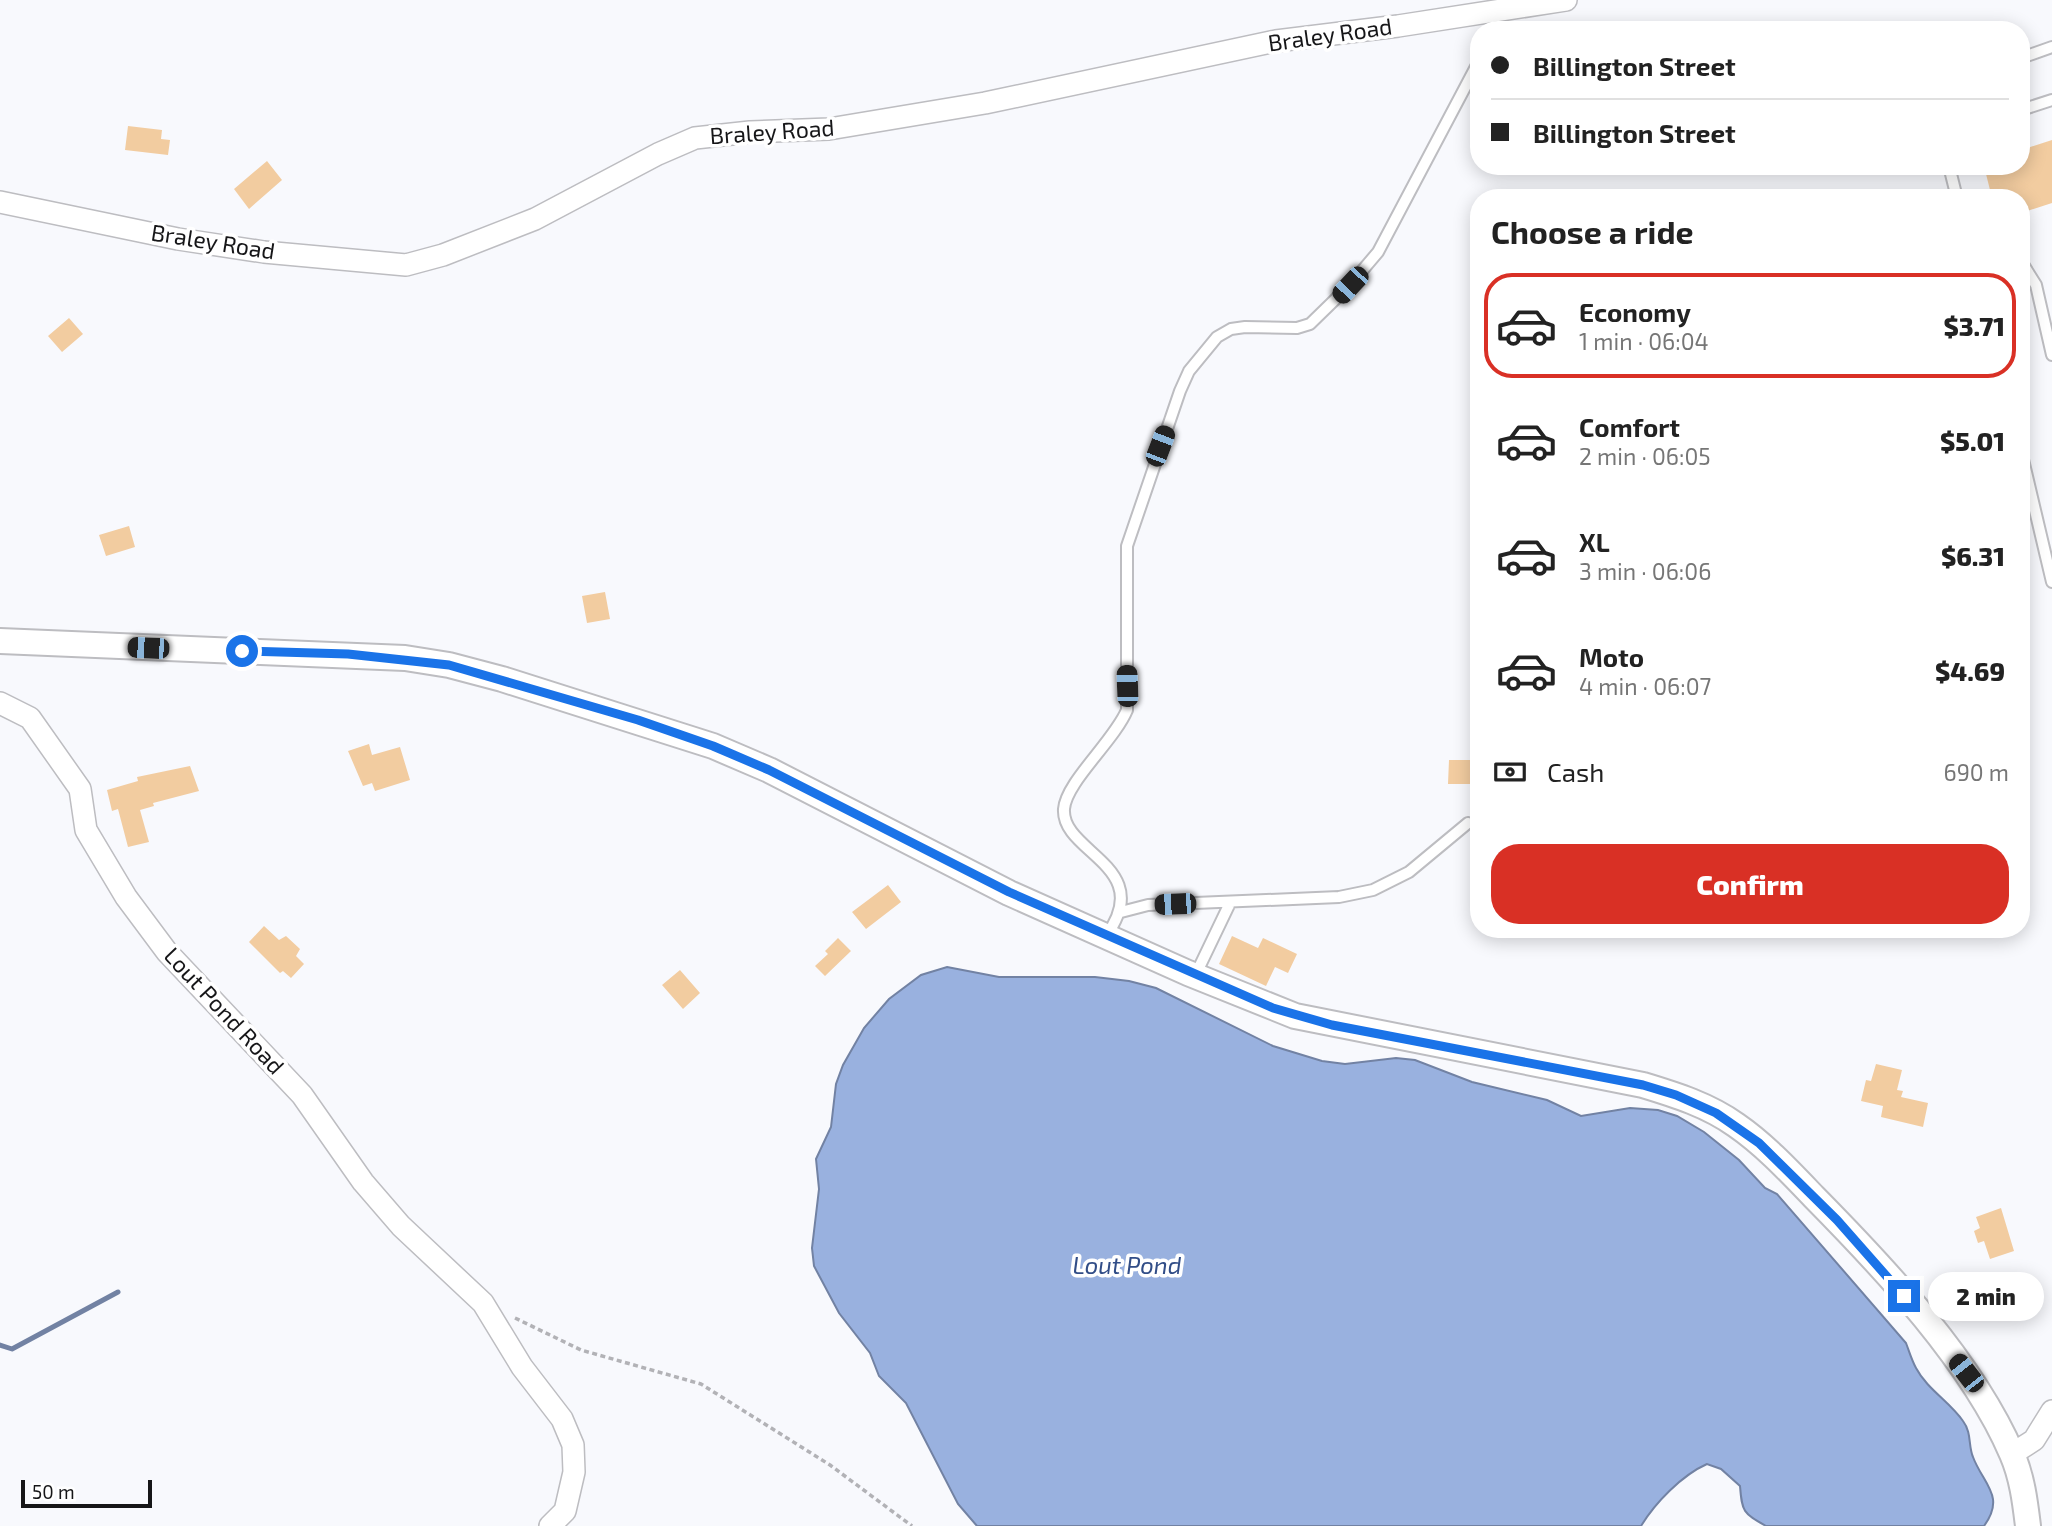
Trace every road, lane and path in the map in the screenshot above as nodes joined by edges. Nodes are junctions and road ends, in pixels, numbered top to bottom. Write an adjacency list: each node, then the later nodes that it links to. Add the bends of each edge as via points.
1 (1566, 0): 7 (street, Braley Road, via 1479,18 1276,41 985,103 829,129 695,138 535,219 406,265 178,239)
2 (2052, 47): 3 (lane)
3 (2030, 55)
4 (1470, 78): 17 (lane, via 1378,252 1350,285 1310,324 1245,327 1217,337 1189,371 1180,391 1126,546 1127,710 1120,726 1068,793 1063,811 1068,829 1111,874 1121,892)
5 (2052, 100): 6 (lane)
6 (2030, 107)
7 (0, 202)
8 (2030, 275): 9 (lane)
9 (2052, 355)
10 (2030, 480): 11 (lane)
11 (2047, 534): 12 (lane)
12 (2052, 582)
13 (0, 641): 18 (street, via 405,659 502,679 713,746)
14 (0, 703): 20 (street, Lout Pond Road, via 30,718 80,789 86,830 126,897 167,952 302,1095 363,1182 401,1226)
15 (1468, 823): 16 (lane, via 1409,872 1373,890 1339,897)
16 (1230, 903): 17 (lane, via 1148,905); 19 (lane)
17 (1121, 912): 18 (lane)
18 (1106, 936): 19 (street)
19 (1195, 976): 22 (street, via 1294,1016 1643,1085 1726,1119 1773,1156 1871,1257 1966,1373)
20 (483, 1303): 23 (street, Lout Pond Road, via 522,1367 562,1419 573,1445 574,1472 565,1511); 24 (path, via 581,1350 701,1384 830,1465)
21 (2052, 1411): 22 (street, via 2034,1440)
22 (2012, 1454): 25 (street)
23 (550, 1526)
24 (912, 1526)
25 (2028, 1526)

